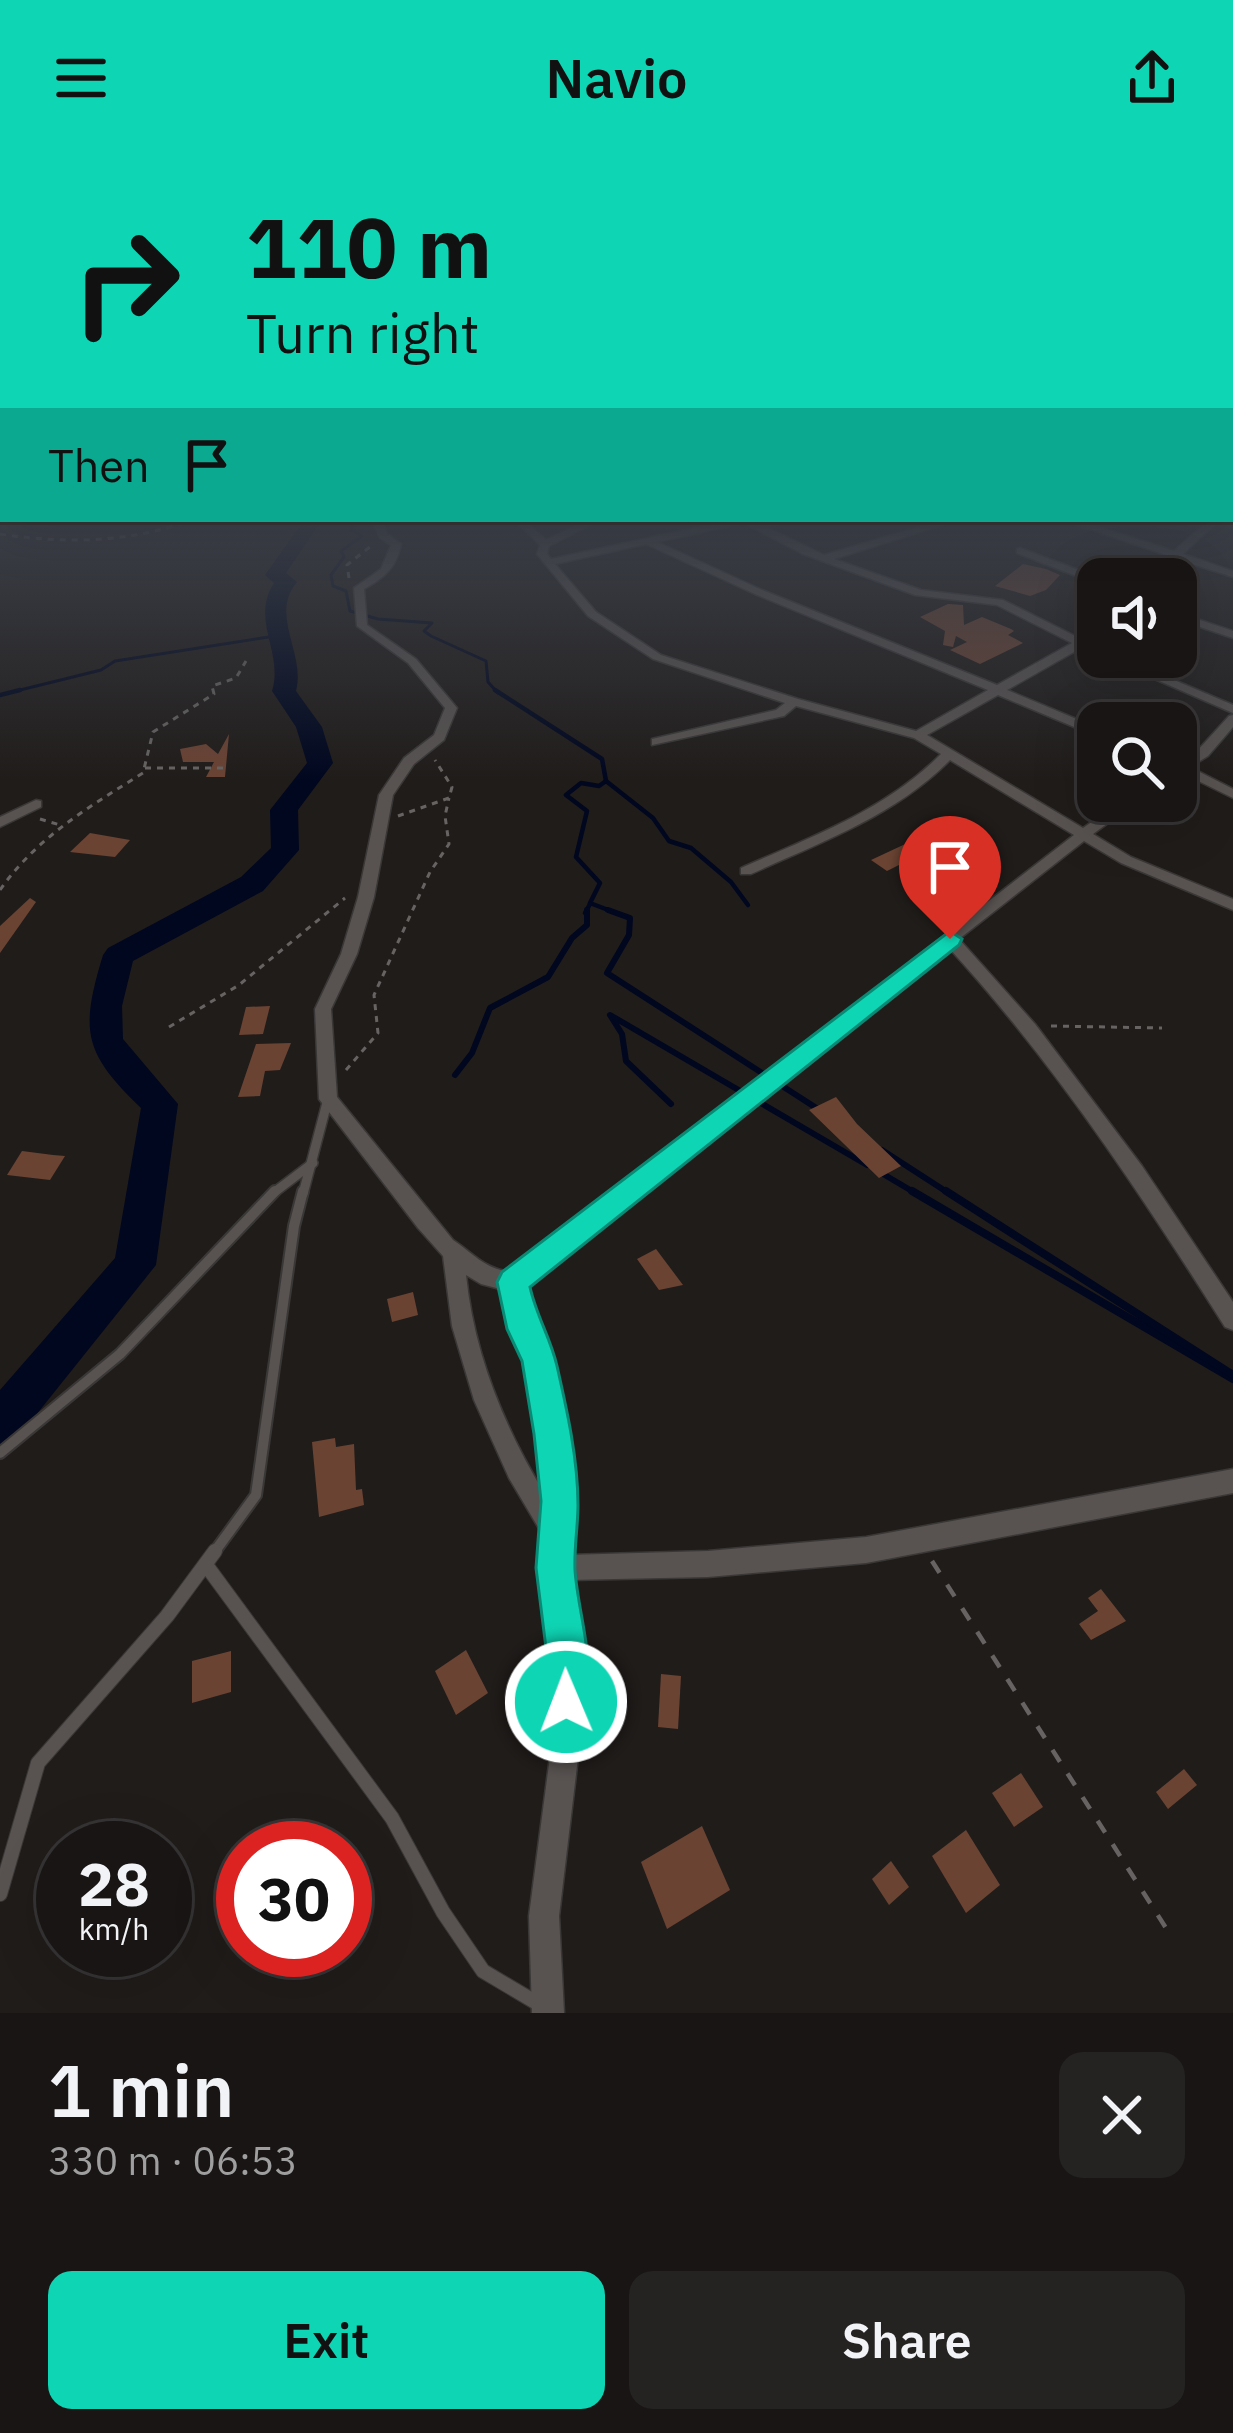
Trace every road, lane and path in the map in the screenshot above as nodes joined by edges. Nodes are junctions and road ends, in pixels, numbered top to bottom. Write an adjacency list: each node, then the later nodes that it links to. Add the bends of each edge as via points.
1 (360, 607): 18 (street, via 362,626 412,661 451,708)
2 (586, 607): 12 (street, via 657,657)
3 (792, 607): 11 (street)
4 (1010, 607): 7 (street)
5 (1197, 622): 6 (street)
6 (1233, 635)
7 (1077, 642)
8 (1077, 645): 11 (street)
9 (246, 662): 22 (path, via 236,678 212,686 214,694 153,732)
10 (1160, 678): 13 (street)
11 (1000, 689): 15 (street); 16 (street)
12 (794, 702): 16 (street); 17 (street, via 780,713)
13 (1233, 709)
14 (1233, 719): 20 (street)
15 (1077, 724)
16 (918, 734): 19 (street)
17 (657, 742)
18 (427, 749): 25 (path, via 452,787); 27 (street, via 386,795)
19 (949, 754): 30 (street); 31 (street, via 873,808)
20 (1197, 757)
21 (226, 767): 22 (path)
22 (145, 768): 33 (path, via 62,825)
23 (1197, 777): 24 (street)
24 (1233, 794)
25 (449, 798): 27 (path); 39 (path, via 449,844 374,995 377,1033)
26 (36, 804): 29 (street)
27 (380, 821): 32 (street)
28 (1101, 822): 30 (street)
29 (0, 823)
30 (1082, 835): 34 (street); 35 (street)
31 (746, 871)
32 (369, 878): 37 (path, via 267,966); 39 (street, via 349,954 323,1009)
33 (0, 890)
34 (1233, 905)
35 (950, 939): 36 (street); 42 (street)
36 (1031, 1026): 38 (path); 43 (street)
37 (169, 1027)
38 (1162, 1028)
39 (328, 1090): 40 (lane); 41 (street)
40 (313, 1163): 44 (lane, via 285,1180 120,1354); 48 (lane, via 294,1226 256,1495)
41 (453, 1250): 42 (street, via 483,1276); 46 (street, via 455,1291 496,1432)
42 (513, 1282): 46 (street, via 539,1360 560,1501)
43 (1233, 1320)
44 (0, 1453)
45 (1233, 1480): 47 (street)
46 (557, 1534): 49 (street)
47 (918, 1539): 49 (street, via 708,1564); 51 (path)
48 (206, 1565): 50 (lane, via 38,1763); 52 (lane, via 392,1818 483,1971)
49 (556, 1568): 52 (street, via 567,1656 565,1749 544,1916)
50 (0, 1894)
51 (1166, 1928)
52 (548, 2011)

